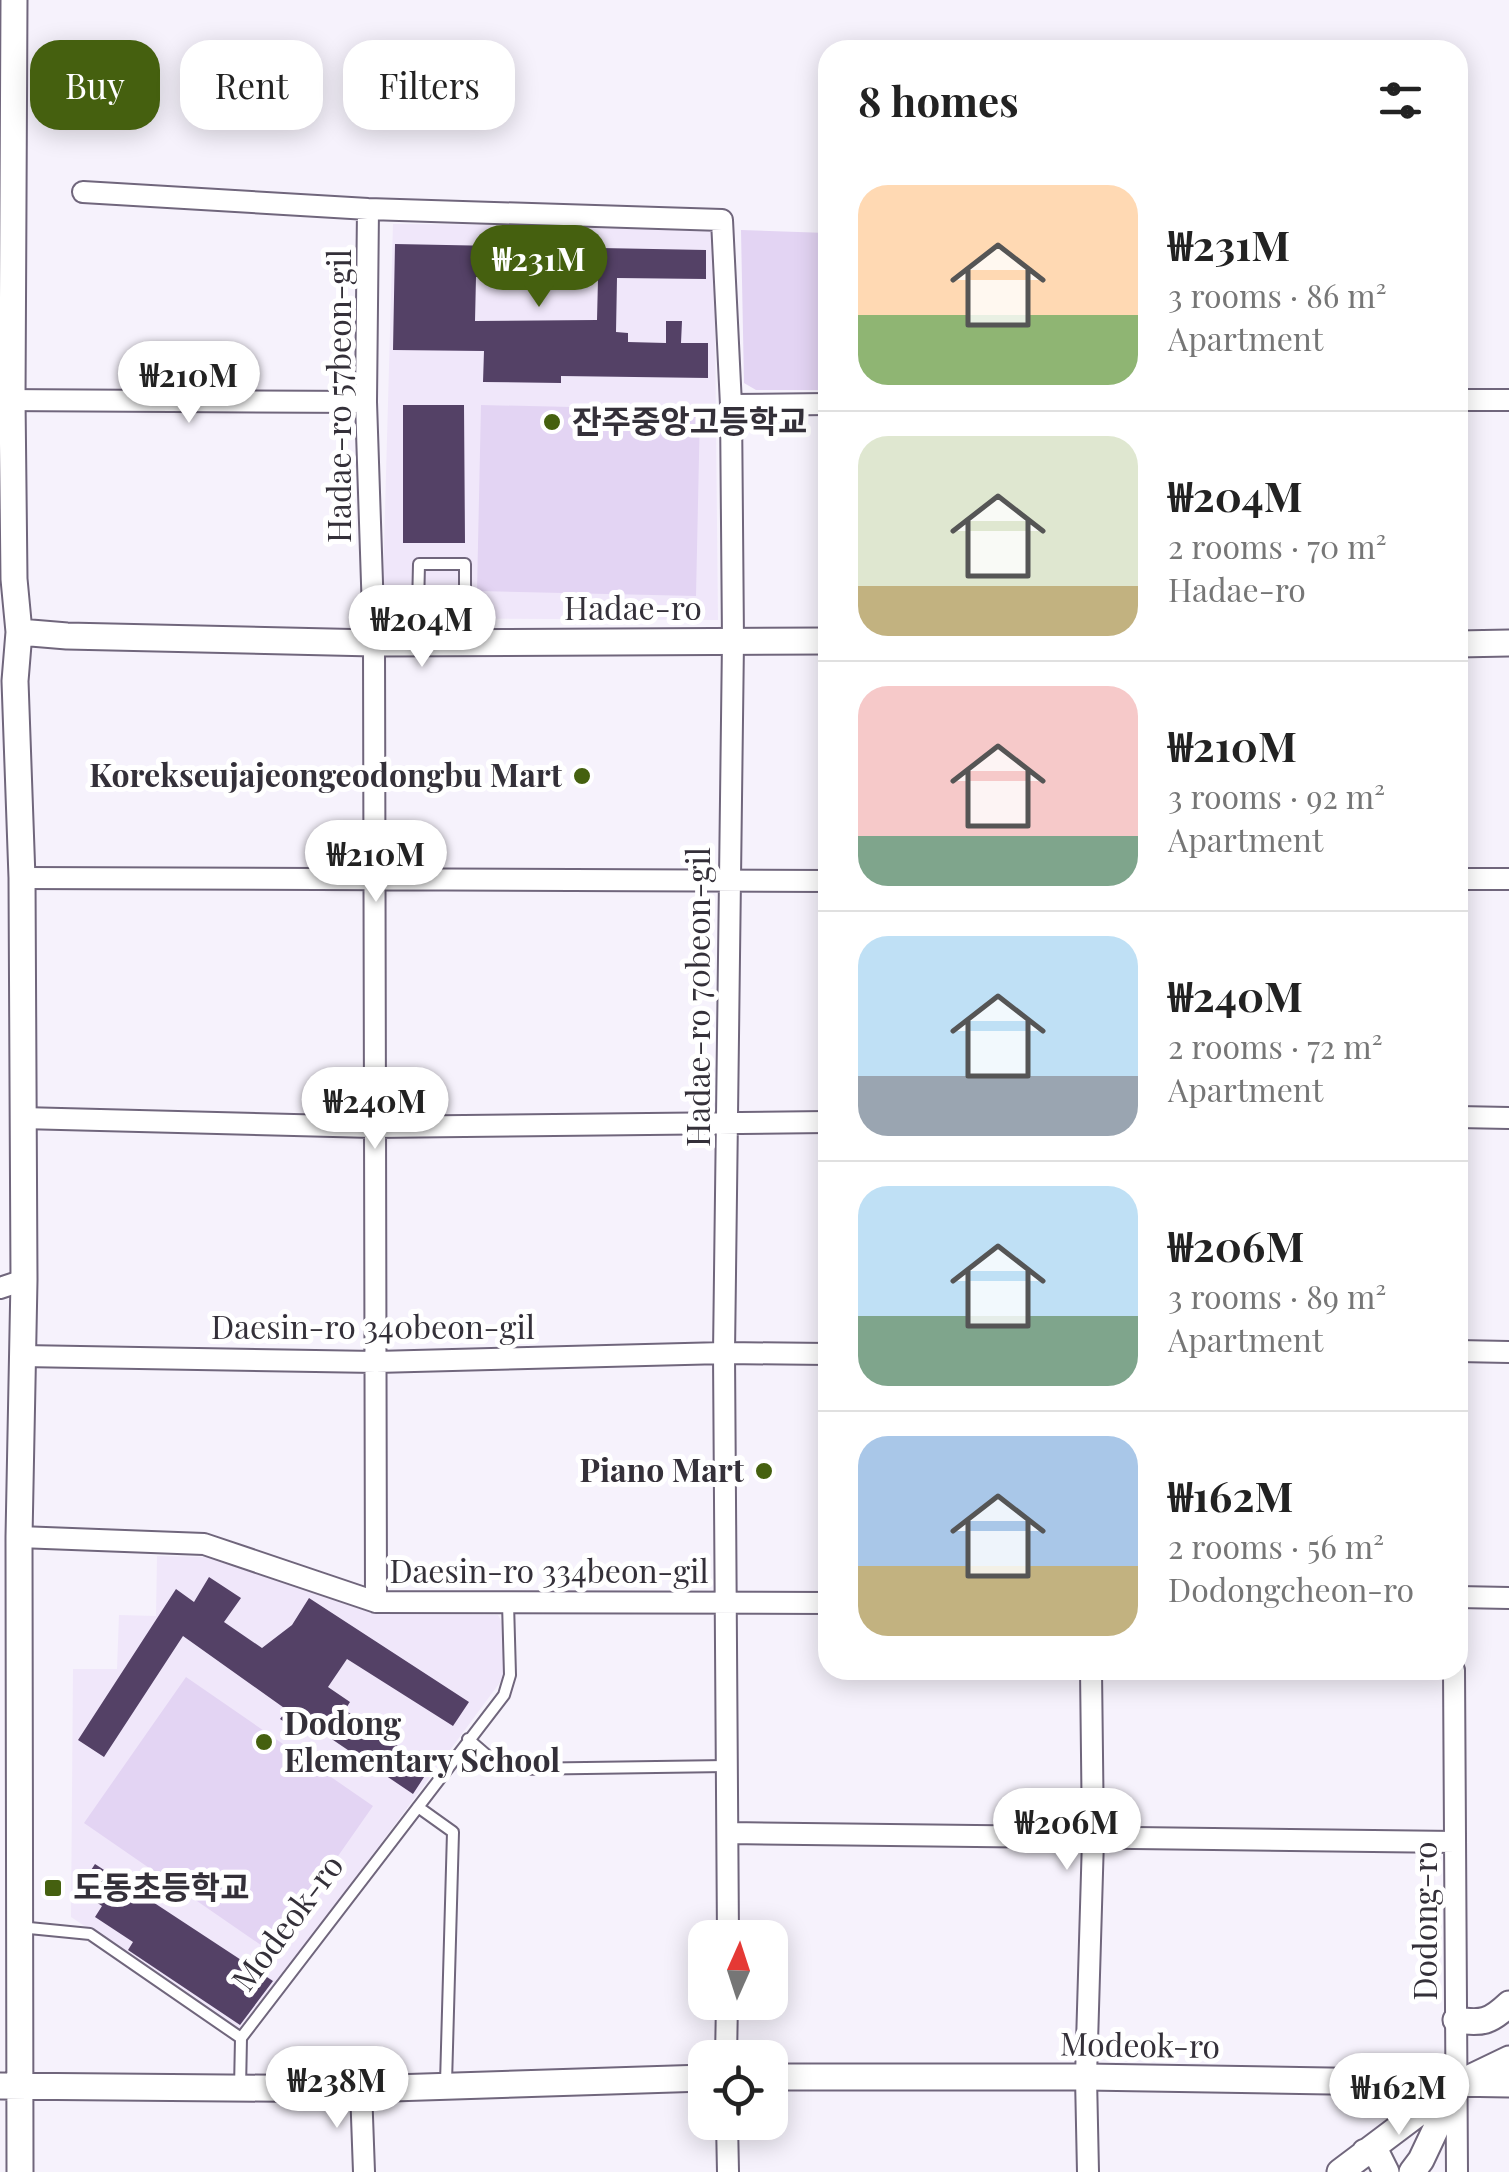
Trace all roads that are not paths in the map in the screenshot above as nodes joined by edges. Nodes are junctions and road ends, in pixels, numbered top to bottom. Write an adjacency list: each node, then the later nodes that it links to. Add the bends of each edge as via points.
1 (14, 0): 4 (street)
2 (83, 192): 3 (street)
3 (368, 210): 7 (street, Hadae-ro 57beon-gil); 9 (street, Hadae-ro 70beon-gil, via 722,220)
4 (6, 400): 7 (street); 10 (street)
5 (1468, 400): 6 (street)
6 (1509, 400)
7 (366, 402): 17 (street, Hadae-ro 57beon-gil)
8 (818, 404): 9 (street)
9 (731, 405): 13 (street, Hadae-ro 70beon-gil)
10 (7, 546): 12 (street)
11 (418, 608): 15 (lane, via 419,564 465,564)
12 (19, 632): 17 (street, Hadae-ro); 19 (street)
13 (732, 641): 14 (street, Hadae-ro); 15 (street, Hadae-ro); 24 (street, Hadae-ro 70beon-gil)
14 (818, 641)
15 (465, 642): 17 (street, Hadae-ro)
16 (1509, 642): 18 (street)
17 (374, 643): 23 (street, Hadae-ro 57beon-gil)
18 (1468, 644)
19 (8, 676): 20 (street)
20 (22, 878): 23 (street); 26 (street)
21 (1468, 879): 22 (street)
22 (1509, 879)
23 (374, 880): 24 (street); 31 (street, Hadae-ro 57beon-gil)
24 (730, 880): 25 (street); 29 (street, Hadae-ro 70beon-gil)
25 (818, 880)
26 (22, 1118): 31 (street); 32 (street)
27 (1468, 1118): 28 (street)
28 (1509, 1118)
29 (728, 1122): 30 (street); 31 (street); 35 (street, Hadae-ro 70beon-gil)
30 (818, 1122)
31 (374, 1127): 38 (street, Hadae-ro 57beon-gil)
32 (12, 1284): 37 (street)
33 (1468, 1351): 34 (street)
34 (1509, 1352)
35 (724, 1353): 36 (street, Daesin-ro 340beon-gil); 38 (street, Daesin-ro 340beon-gil); 45 (street, Hadae-ro 70beon-gil)
36 (818, 1354)
37 (22, 1356): 38 (street, Daesin-ro 340beon-gil); 39 (street)
38 (376, 1362): 42 (street, Hadae-ro 57beon-gil)
39 (19, 1538): 42 (street, Daesin-ro 334beon-gil, via 204,1544); 52 (street)
40 (1468, 1597): 41 (street)
41 (1509, 1598)
42 (376, 1602): 43 (street, Daesin-ro 334beon-gil)
43 (508, 1602): 45 (street, Daesin-ro 334beon-gil); 48 (lane, Modeok-ro, via 510,1675 504,1695)
44 (818, 1603): 45 (street, Daesin-ro 334beon-gil)
45 (727, 1604): 49 (street, Hadae-ro 70beon-gil)
46 (1091, 1680): 53 (street)
47 (1454, 1680): 54 (street, Dodong-ro)
48 (468, 1739): 49 (lane, via 498,1765 515,1769); 50 (lane, Modeok-ro)
49 (728, 1766): 51 (street, Hadae-ro 70beon-gil)
50 (418, 1807): 59 (lane, Modeok-ro); 67 (lane, via 453,1832)
51 (730, 1833): 53 (street); 55 (street, Hadae-ro 70beon-gil)
52 (9, 1837): 56 (street)
53 (1093, 1839): 54 (street); 62 (street)
54 (1455, 1842): 58 (street, Dodong-ro)
55 (728, 1920)
56 (18, 1927): 59 (lane, via 90,1934); 66 (street)
57 (1509, 2004): 58 (street, via 1480,2024)
58 (1456, 2020): 64 (street, Dodong-ro)
59 (241, 2038): 69 (lane, Modeok-ro)
60 (1509, 2058): 64 (street)
61 (788, 2077): 62 (street, Modeok-ro)
62 (1086, 2077): 64 (street, Modeok-ro); 75 (street)
63 (688, 2079): 67 (street)
64 (1457, 2084): 65 (street, Modeok-ro); 71 (street); 78 (street); 79 (street, Dodong-ro)
65 (1509, 2084)
66 (9, 2086): 69 (street); 72 (street)
67 (446, 2088): 68 (street)
68 (361, 2089): 69 (street); 73 (street)
69 (240, 2090)
70 (727, 2140): 74 (street)
71 (1365, 2152): 76 (street); 77 (street, via 1378,2156)
72 (20, 2172)
73 (364, 2172)
74 (728, 2172)
75 (1088, 2172)
76 (1340, 2172)
77 (1386, 2172)
78 (1412, 2172)
79 (1457, 2172)

